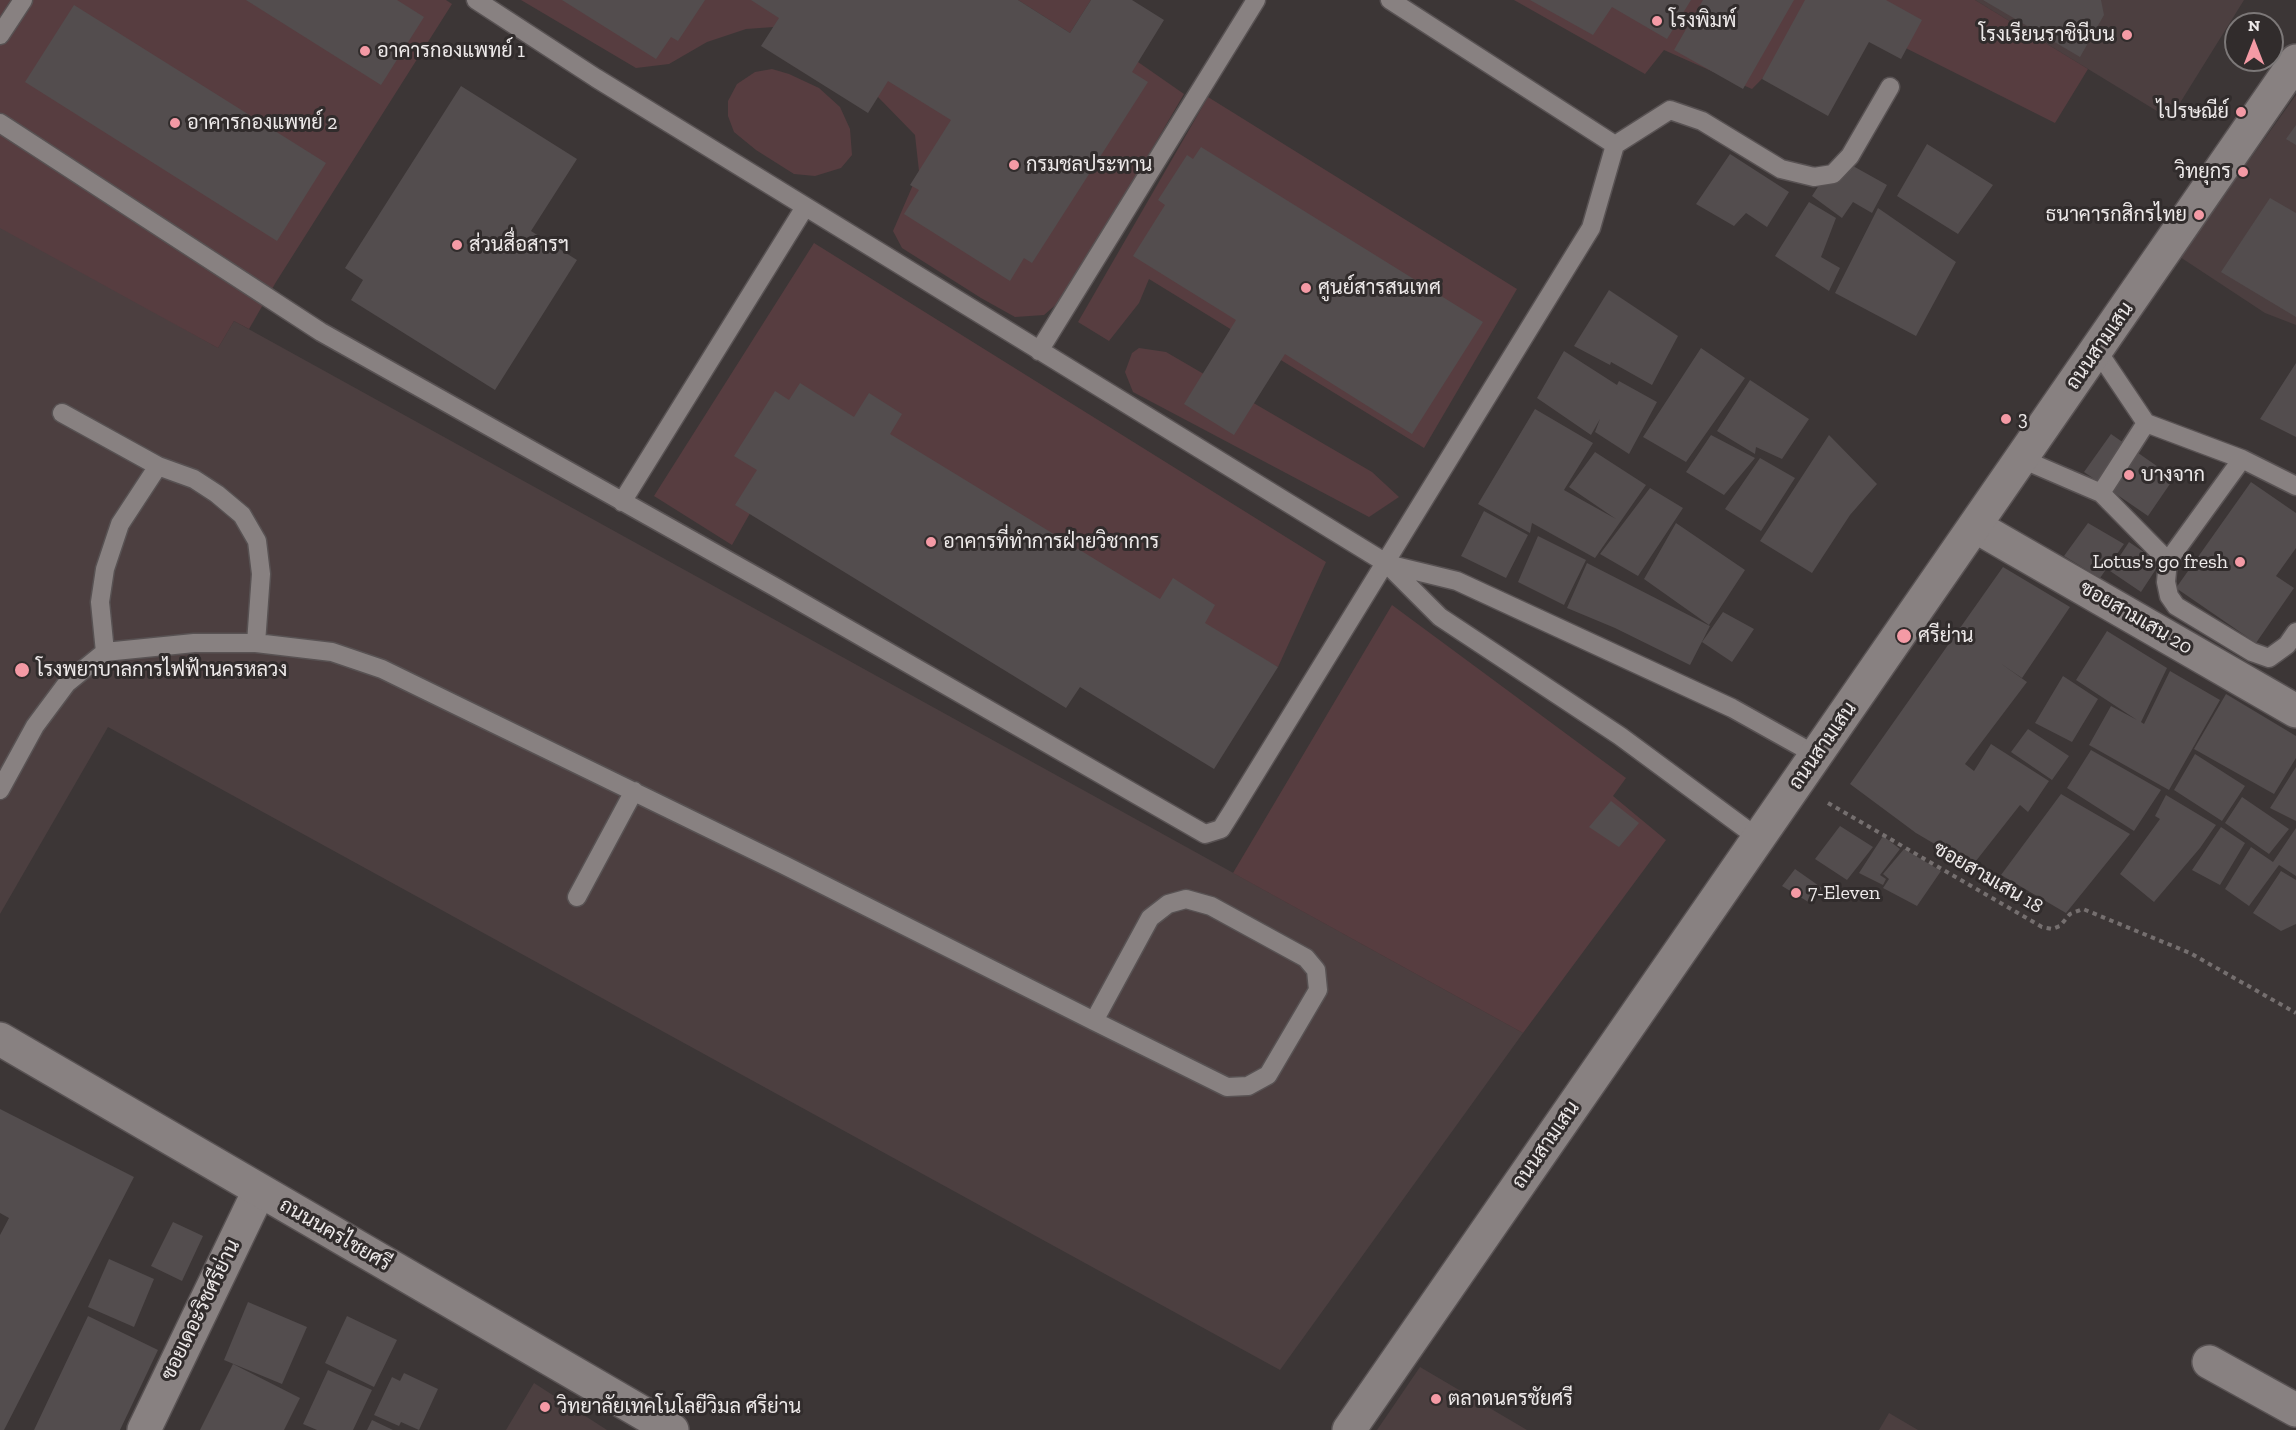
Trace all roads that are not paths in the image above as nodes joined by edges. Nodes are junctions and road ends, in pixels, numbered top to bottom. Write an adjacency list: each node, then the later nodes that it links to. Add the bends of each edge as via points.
1 (22, 0): 5 (lane)
2 (476, 0): 10 (lane)
3 (1256, 0): 12 (lane)
4 (1390, 0): 9 (lane)
5 (0, 35)
6 (2296, 61): 11 (main road, ถนนสามเสน)
7 (1890, 87): 9 (lane, via 1850,156 1833,174 1814,177 1780,169 1702,121 1670,110)
8 (0, 123): 20 (lane, via 321,332)
9 (1615, 145): 23 (lane, via 1591,228)
10 (805, 207): 12 (lane); 20 (lane)
11 (2097, 350): 14 (lane); 15 (main road, ถนนสามเสน)
12 (1039, 351): 23 (lane)
13 (62, 413): 17 (lane)
14 (2146, 423): 16 (lane); 19 (lane)
15 (2022, 459): 19 (lane); 21 (main road, ถนนสามเสน)
16 (2242, 459): 18 (lane); 22 (lane)
17 (158, 466): 25 (lane, via 194,479 217,494 242,515 257,541 261,574); 26 (lane, via 120,524 105,569 100,602)
18 (2296, 486)
19 (2101, 493): 22 (lane)
20 (622, 502): 23 (lane, via 1205,834 1221,828)
21 (1975, 526): 27 (main road, ซอยสามเสน 20); 28 (main road, ถนนสามเสน)
22 (2168, 561): 24 (lane, via 2167,589 2176,606 2252,652 2270,658)
23 (1386, 563): 28 (lane, via 1457,581 1732,708); 31 (lane, via 1440,617 1620,736)
24 (2296, 632)
25 (256, 643): 26 (lane, via 194,643); 30 (lane, via 332,652 382,669)
26 (105, 652): 29 (lane, via 67,683 35,726)
27 (2296, 711)
28 (1816, 755): 31 (main road, ถนนสามเสน)
29 (0, 790)
30 (634, 791): 32 (lane); 33 (lane)
31 (1758, 838): 40 (main road, ถนนสามเสน)
32 (577, 897)
33 (1094, 1021): 33 (lane, via 1150,918 1168,904 1186,899 1211,906 1306,958 1316,970 1318,990 1289,1040 1268,1075 1248,1086 1227,1087)
34 (0, 1039): 35 (main road, ถนนนครไชยศรี)
35 (259, 1191): 38 (main road, ซอยเดอะริชศรีย่าน); 39 (main road, ถนนนครไชยศรี)
36 (2209, 1362): 37 (main road)
37 (2296, 1410)
38 (144, 1430)
39 (672, 1430)
40 (1349, 1430)

